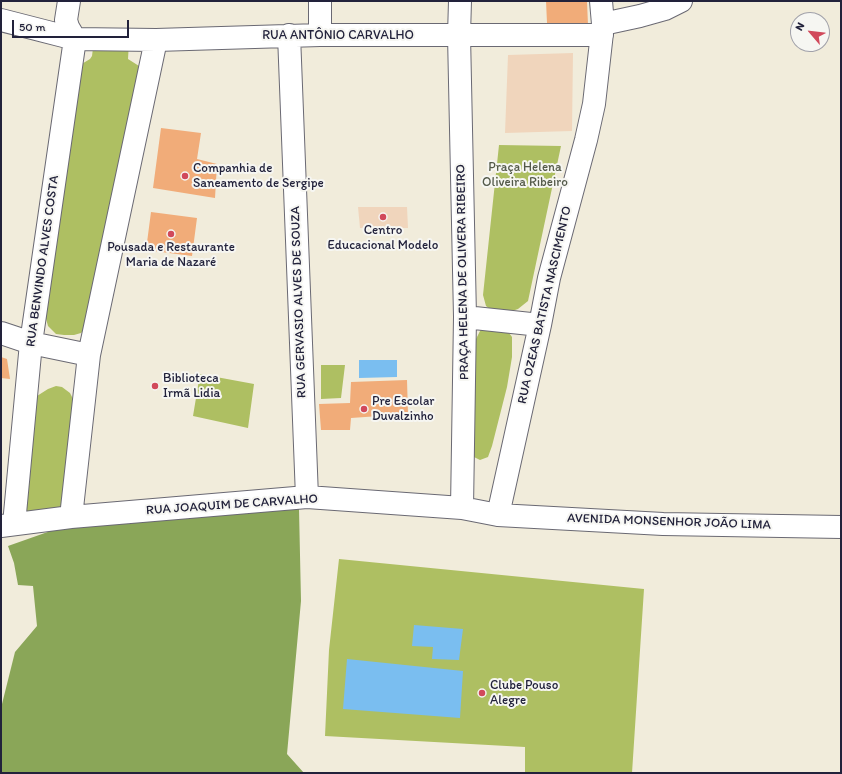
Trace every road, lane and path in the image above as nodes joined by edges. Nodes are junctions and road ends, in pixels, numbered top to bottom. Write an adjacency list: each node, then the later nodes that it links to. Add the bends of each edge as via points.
1 (69, 1): 11 (street, via 66,20)
2 (320, 1): 9 (street)
3 (460, 1): 10 (street, PRAÇA HELENA DE OLIVERA RIBEIRO)
4 (601, 1): 7 (street, RUA OZEAS BATISTA NASCIMENTO)
5 (681, 1): 7 (street, RUA ANTÔNIO CARVALHO, via 665,9 618,21)
6 (1, 20): 11 (street, RUA ANTÔNIO CARVALHO)
7 (602, 30): 10 (street, RUA ANTÔNIO CARVALHO); 14 (street, RUA OZEAS BATISTA NASCIMENTO, via 594,104 549,278)
8 (289, 35): 9 (street, RUA ANTÔNIO CARVALHO); 12 (street, RUA ANTÔNIO CARVALHO); 18 (street, RUA GERVASIO ALVES DE SOUZA)
9 (320, 35): 10 (street, RUA ANTÔNIO CARVALHO)
10 (460, 35): 13 (street, PRAÇA HELENA DE OLIVERA RIBEIRO)
11 (75, 38): 12 (street, RUA ANTÔNIO CARVALHO); 16 (street, RUA BENVINDO ALVES COSTA)
12 (156, 40): 17 (street)
13 (465, 317): 14 (street); 19 (street, PRAÇA HELENA DE OLIVERA RIBEIRO)
14 (540, 325): 20 (street, RUA OZEAS BATISTA NASCIMENTO)
15 (1, 333): 16 (street)
16 (31, 343): 17 (street); 22 (street, RUA BENVINDO ALVES COSTA)
17 (89, 355): 21 (street)
18 (307, 497): 19 (street, RUA JOAQUIM DE CARVALHO); 21 (street, RUA JOAQUIM DE CARVALHO)
19 (462, 508): 20 (street, RUA JOAQUIM DE CARVALHO)
20 (498, 515): 23 (street, AVENIDA MONSENHOR JOÃO LIMA, via 663,524)
21 (71, 517): 22 (street, RUA JOAQUIM DE CARVALHO)
22 (8, 525)
23 (841, 527)

